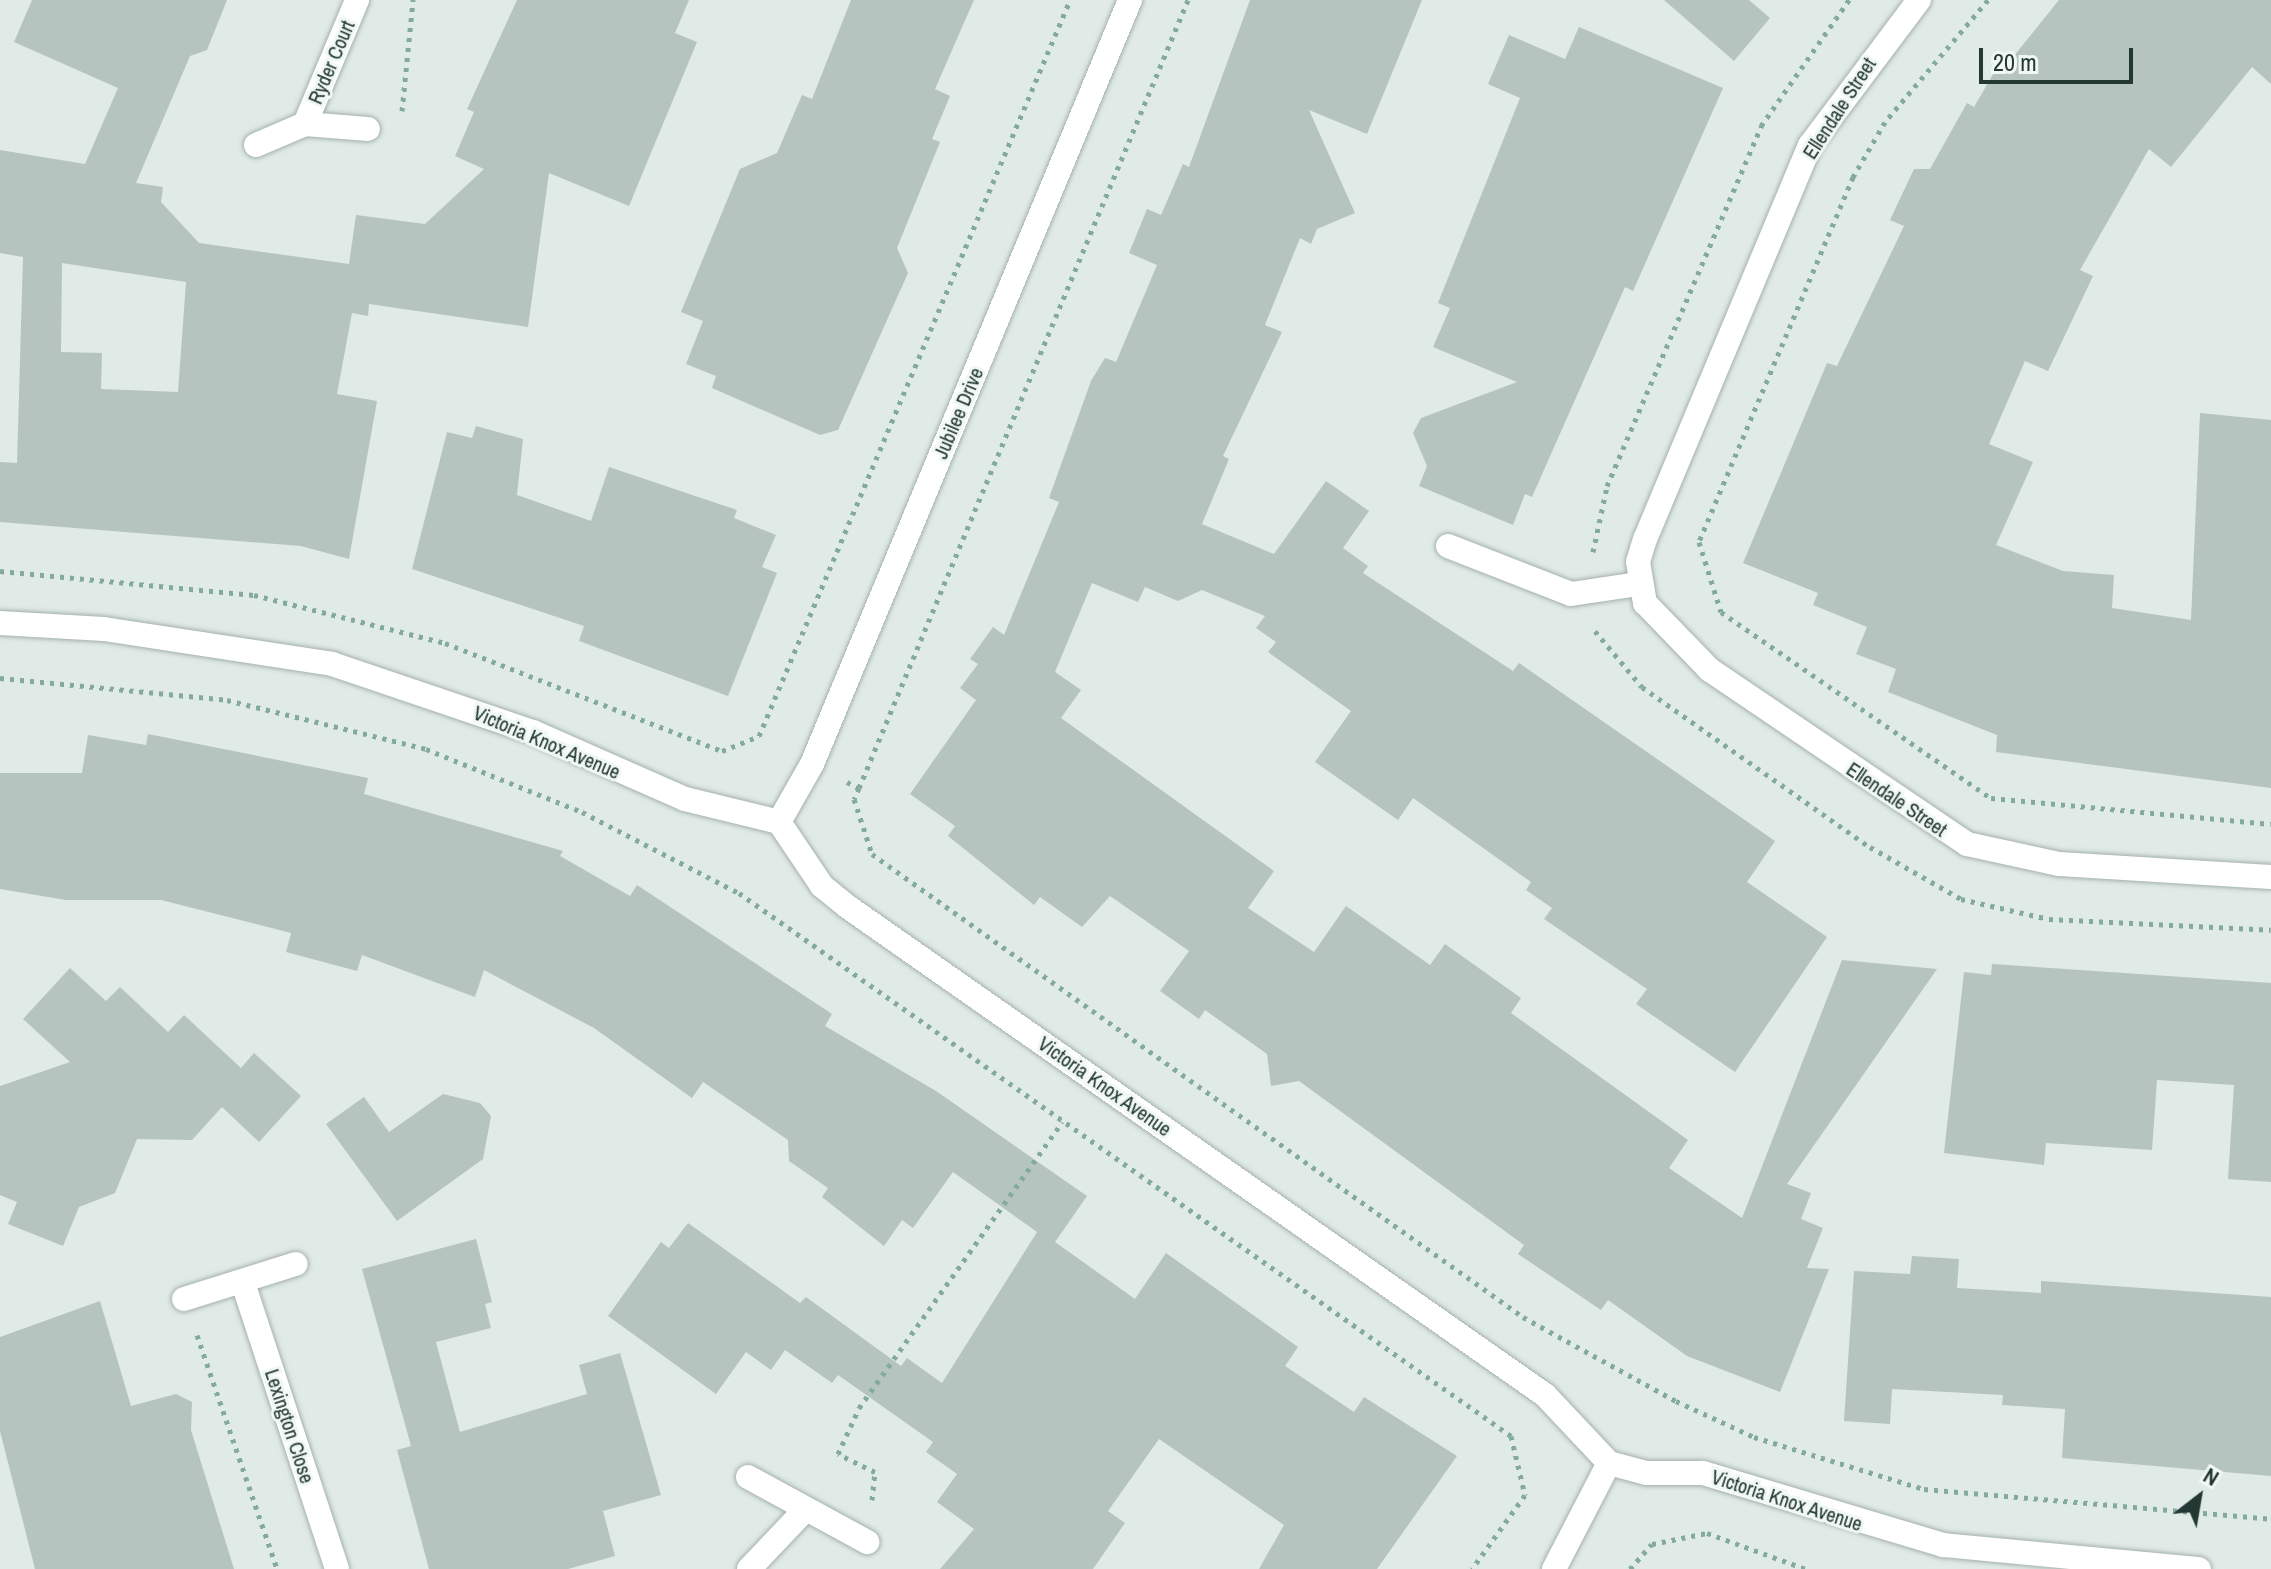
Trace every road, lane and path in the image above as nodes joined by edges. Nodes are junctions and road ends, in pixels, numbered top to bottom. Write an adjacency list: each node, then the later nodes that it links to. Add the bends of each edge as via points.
1 (357, 0): 9 (street, Ryder Court)
2 (413, 0): 10 (path, via 402,116)
3 (1070, 0): 17 (path)
4 (1130, 0): 20 (street, Jubilee Drive, via 812,764)
5 (1188, 0): 19 (path)
6 (1849, 0): 13 (path, via 1761,126 1607,486)
7 (1919, 0): 14 (street, Ellendale Street, via 1810,145 1645,539)
8 (1988, 0): 21 (path, via 1885,122 1853,177 1699,542 1721,612 1991,798)
9 (305, 124): 10 (street, Ryder Court); 11 (street, Ryder Court)
10 (368, 129)
11 (256, 145)
12 (1448, 546): 14 (street, via 1571,594)
13 (1593, 569)
14 (1639, 584): 22 (street, Ellendale Street, via 1658,624 1710,670 1967,844 2059,864)
15 (0, 623): 20 (street, Victoria Knox Avenue, via 104,629 332,664 533,732 685,799)
16 (0, 678): 23 (path, via 227,700 426,749 510,781 739,893)
17 (759, 736)
18 (842, 780): 19 (path)
19 (859, 788): 30 (path, via 854,799 872,854 1523,1317 1662,1395 1754,1437 1924,1489)
20 (779, 822): 27 (street, Victoria Knox Avenue, via 822,886 848,907 1545,1395)
21 (2271, 824)
22 (2271, 877)
23 (1062, 1122): 31 (path, via 854,1420 838,1454 875,1472); 35 (path, via 1511,1436 1525,1495)
24 (296, 1264): 25 (street)
25 (243, 1283): 26 (street); 33 (street, Lexington Close)
26 (184, 1299): 32 (path)
27 (1609, 1463): 36 (street); 39 (street, Victoria Knox Avenue, via 1647,1473 1703,1473 1943,1545)
28 (748, 1477): 29 (street)
29 (805, 1510): 31 (street); 34 (street)
30 (2271, 1519)
31 (867, 1542)
32 (277, 1569)
33 (337, 1569)
34 (749, 1569)
35 (1472, 1569)
36 (1554, 1569)
37 (1630, 1569): 38 (path, via 1652,1544 1707,1533)
38 (1806, 1569)
39 (2199, 1569)

